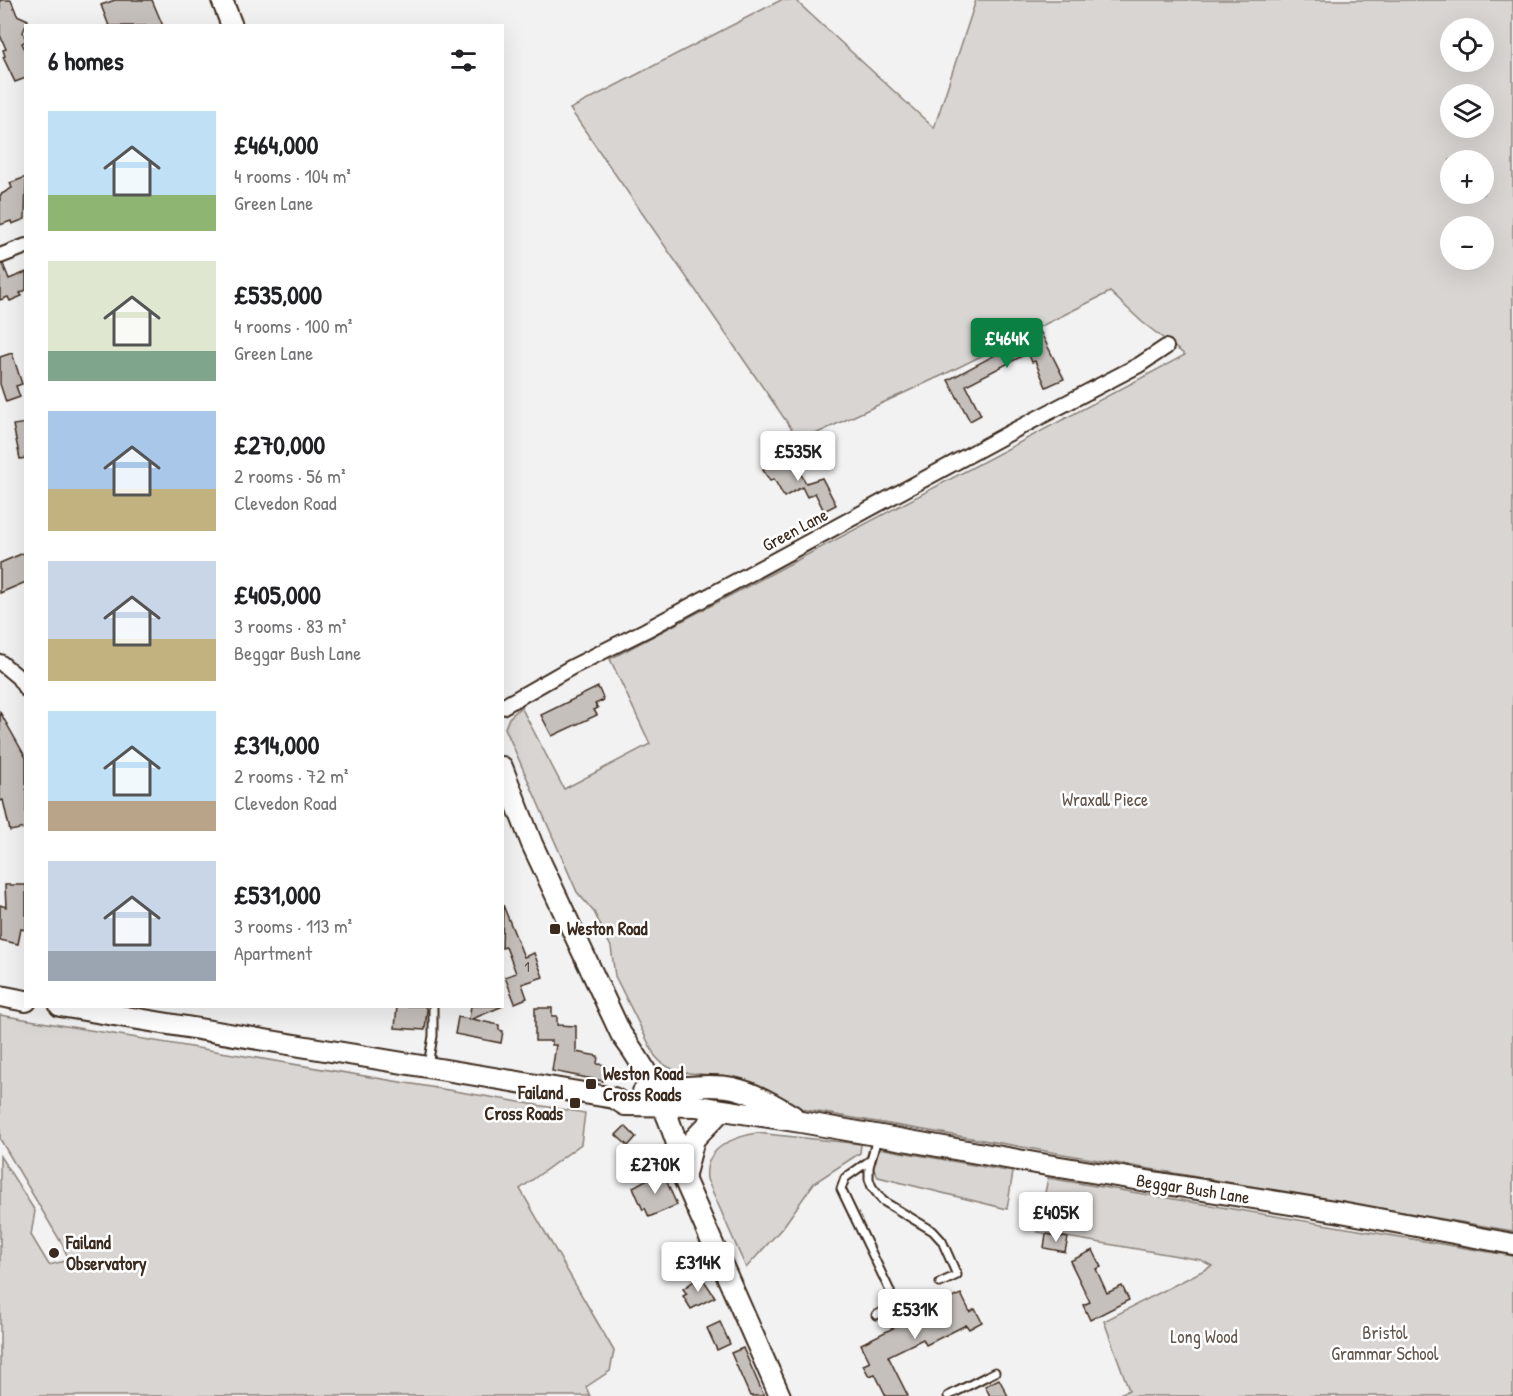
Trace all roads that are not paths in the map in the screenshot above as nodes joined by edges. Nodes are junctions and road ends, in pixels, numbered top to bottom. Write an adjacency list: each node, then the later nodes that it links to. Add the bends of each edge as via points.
1 (222, 0): 2 (main road)
2 (230, 24)
3 (24, 247): 4 (street)
4 (0, 256)
5 (1166, 347): 8 (street, Green Lane)
6 (0, 662): 7 (street)
7 (23, 677)
8 (504, 706)
9 (504, 772): 15 (main road, via 532,843 621,1034 627,1061)
10 (0, 996): 11 (main road)
11 (24, 1001)
12 (433, 1008): 14 (lane)
13 (95, 1009): 14 (main road)
14 (428, 1068): 15 (main road, via 614,1098)
15 (651, 1098): 16 (main road, Beggar Bush Lane); 17 (main road, Beggar Bush Lane, via 692,1087 732,1088 756,1096); 20 (main road, via 678,1143)
16 (722, 1110): 17 (main road, Beggar Bush Lane); 20 (main road, via 694,1139)
17 (801, 1122): 18 (main road, Beggar Bush Lane)
18 (878, 1136): 19 (lane); 21 (main road, Beggar Bush Lane)
19 (871, 1159): 22 (lane, via 869,1179 883,1202 933,1231 942,1241 957,1275); 23 (lane, via 845,1178 841,1189 890,1292 893,1307)
20 (685, 1176): 25 (main road)
21 (1513, 1244)
22 (940, 1283)
23 (876, 1315)
24 (995, 1372): 26 (lane)
25 (780, 1396)
26 (948, 1396)

